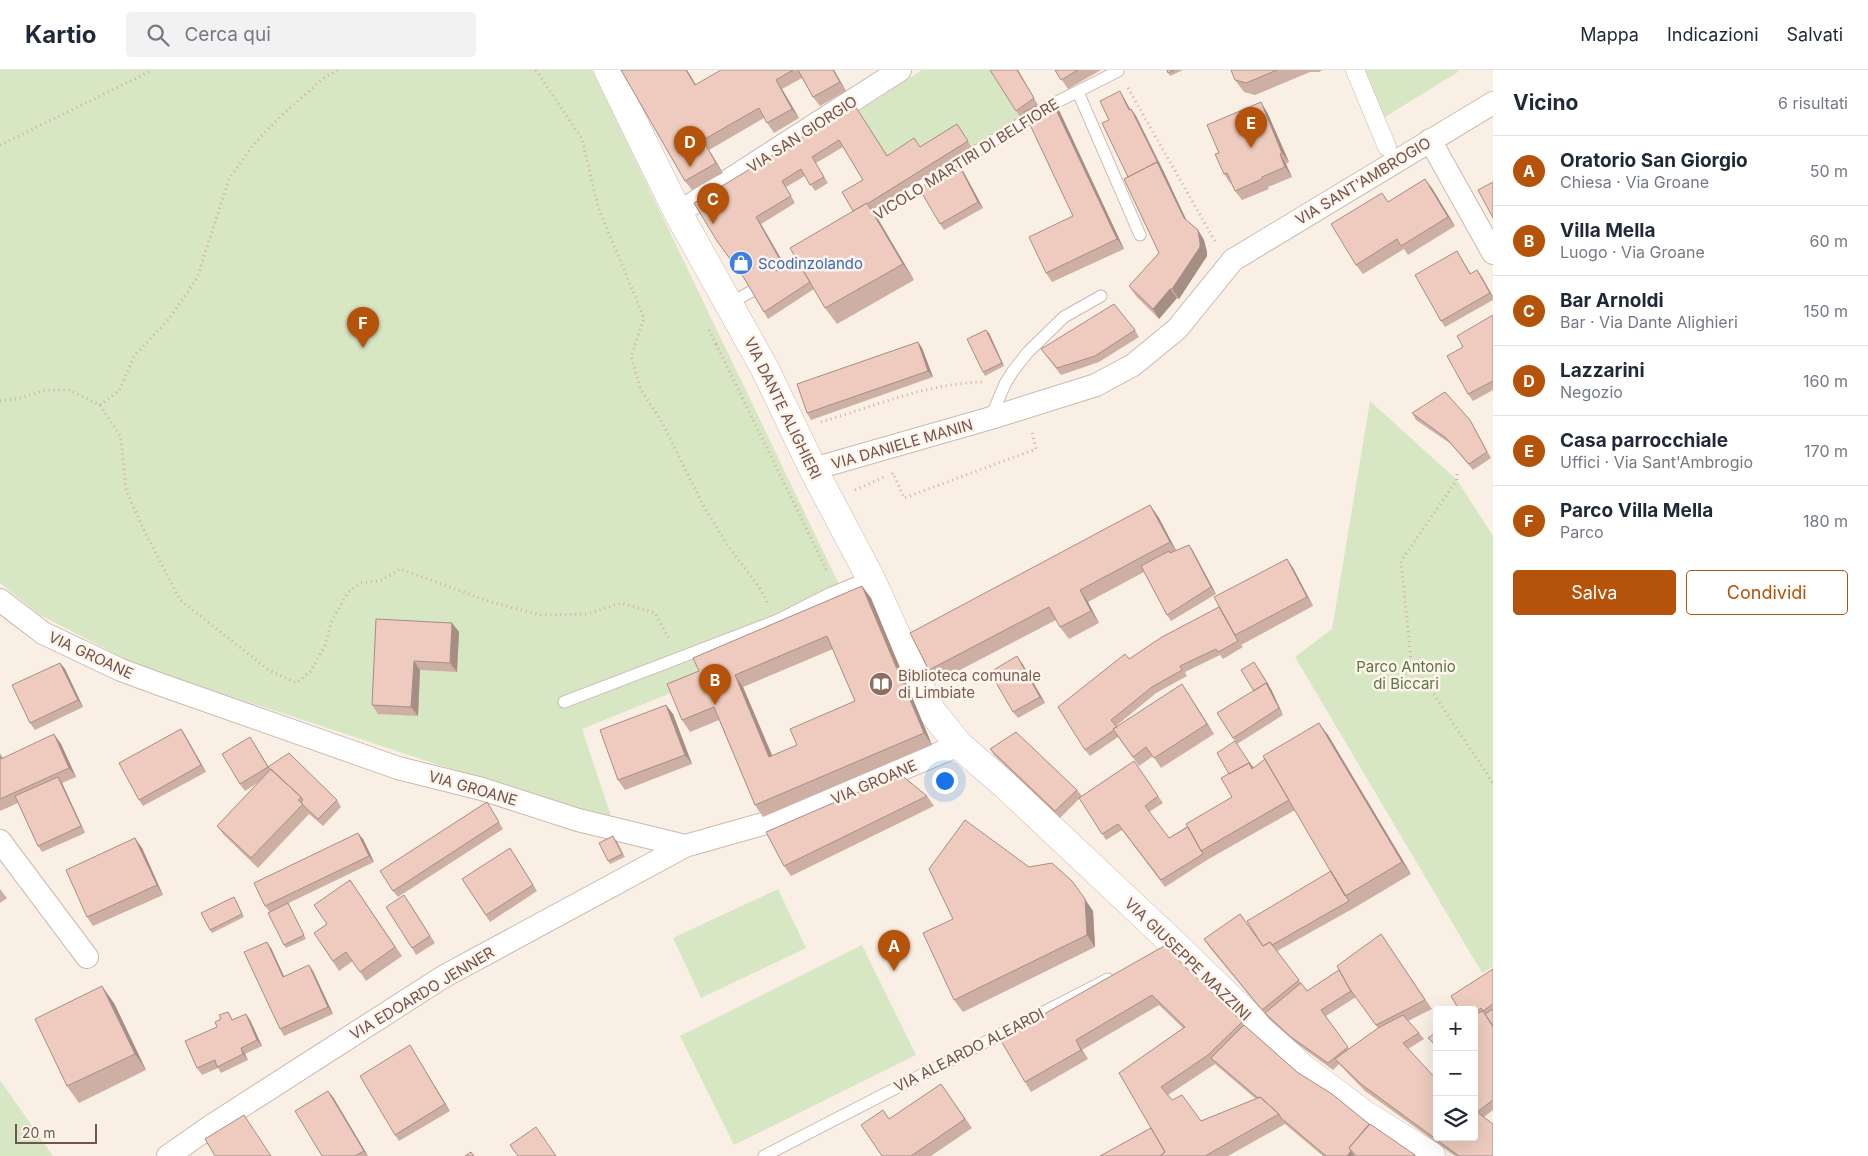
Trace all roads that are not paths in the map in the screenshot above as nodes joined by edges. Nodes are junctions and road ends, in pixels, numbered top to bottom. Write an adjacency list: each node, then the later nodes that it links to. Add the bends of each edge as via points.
1 (608, 70): 9 (street, VIA DANTE ALIGHIERI)
2 (1355, 70): 8 (street)
3 (1118, 71): 5 (lane, VICOLO MARTIRI DI BELFIORE)
4 (893, 74): 9 (street, VIA SAN GIORGIO)
5 (1078, 92): 10 (lane, VICOLO MARTIRI DI BELFIORE); 11 (lane, VICOLO MARTIRI DI BELFIORE)
6 (1493, 102): 7 (street, VIA SANT'AMBROGIO)
7 (1430, 140): 12 (street); 13 (street, VIA SANT'AMBROGIO)
8 (1387, 147)
9 (678, 213): 16 (street, VIA DANTE ALIGHIERI)
10 (854, 228)
11 (1140, 234)
12 (1493, 253)
13 (1226, 254): 17 (street, VIA DANIELE MANIN, via 1177,329 1133,365 1096,385)
14 (752, 291): 16 (lane)
15 (1101, 296): 17 (lane, VIA DANIELE MANIN, via 1064,317 1028,352 1013,371)
16 (729, 304): 18 (street, VIA DANTE ALIGHIERI, via 765,369)
17 (991, 418): 18 (street, VIA DANIELE MANIN)
18 (813, 469): 19 (street, VIA DANTE ALIGHIERI)
19 (870, 577): 21 (lane, via 778,620); 22 (street, VIA DANTE ALIGHIERI, via 930,709)
20 (0, 600): 24 (street, VIA GROANE, via 51,638 158,684 398,768 482,789 578,820)
21 (564, 702)
22 (959, 745): 24 (street, VIA GROANE, via 791,816); 29 (street, VIA GIUSEPPE MAZZINI, via 1005,785 1301,1068 1365,1115)
23 (0, 842): 25 (street)
24 (685, 846): 27 (street, VIA EDOARDO JENNER, via 443,977 211,1126)
25 (87, 957)
26 (1116, 974): 28 (lane, VIA ALEARDO ALEARDI)
27 (178, 1153)
28 (764, 1156)
29 (1430, 1156)

